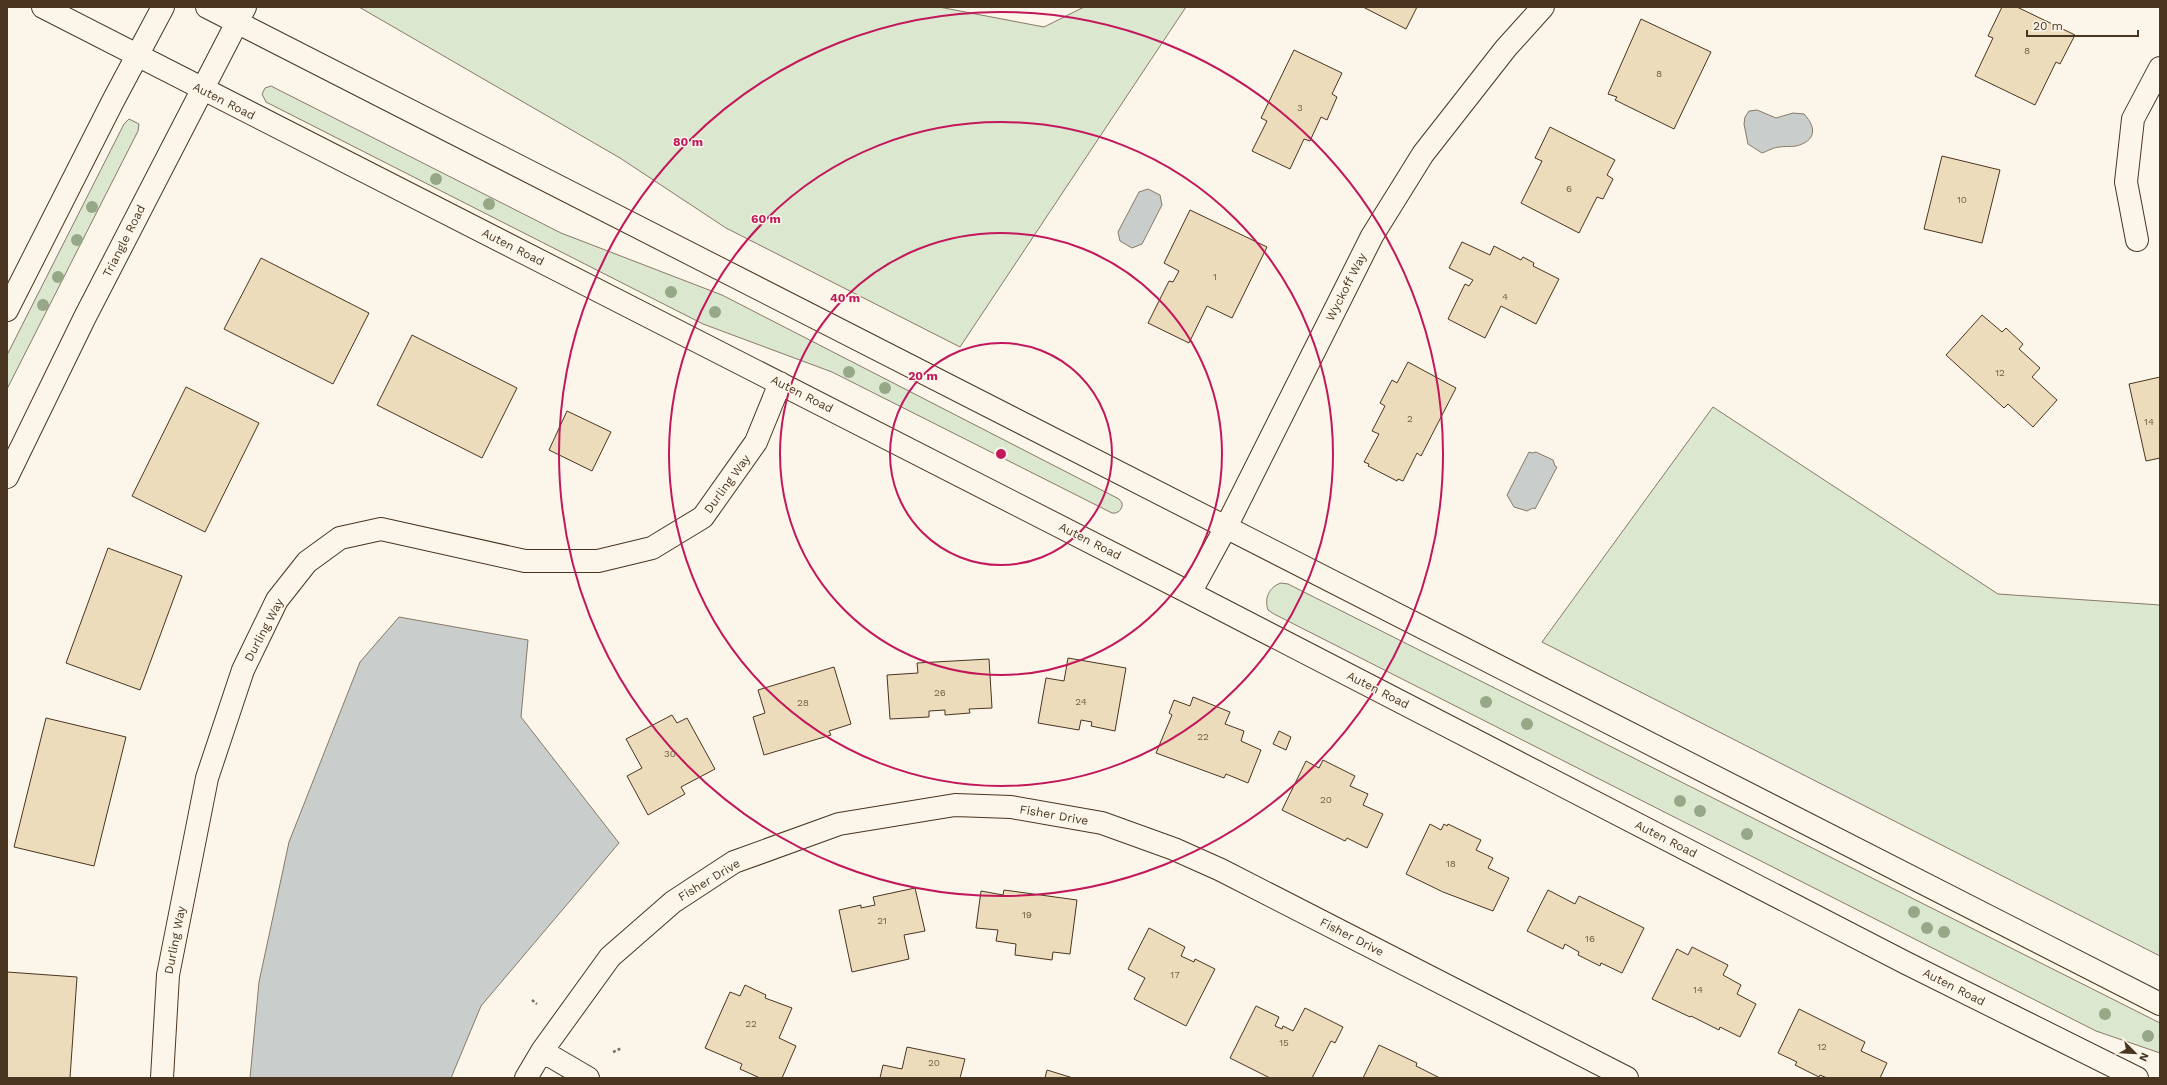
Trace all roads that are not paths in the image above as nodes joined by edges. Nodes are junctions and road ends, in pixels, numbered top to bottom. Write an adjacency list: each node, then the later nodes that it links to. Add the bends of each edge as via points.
1 (43, 7): 6 (street, Auten Road)
2 (163, 7): 6 (street)
3 (207, 7): 5 (street)
4 (1543, 7): 13 (street, Wyckoff Way, via 1506,48 1423,154 1372,236)
5 (241, 14): 8 (street, Triangle Road); 13 (street)
6 (137, 56): 8 (street, Auten Road); 10 (street)
7 (2160, 68): 9 (street, via 2133,119 2126,182)
8 (203, 90): 11 (street, Auten Road); 12 (street, Triangle Road, via 85,317)
9 (2137, 240)
10 (7, 310)
11 (780, 382): 14 (street, Auten Road); 17 (street, Durling Way, via 756,442 703,518 652,548 598,561 525,562 381,529 340,538 308,562 277,600 243,670 207,778 168,975)
12 (7, 477)
13 (1226, 527): 14 (street, Wyckoff Way); 15 (street)
14 (1190, 593): 21 (street, Auten Road, via 1899,959)
15 (2160, 1004)
16 (542, 1051): 18 (street, Fisher Drive); 19 (street); 20 (street, Fisher Drive, via 610,956 673,902 734,862 839,824 955,806 1011,807 1102,823 1174,849 1236,878)
17 (162, 1078)
18 (526, 1078)
19 (588, 1078)
20 (1627, 1078)
21 (2137, 1078)

